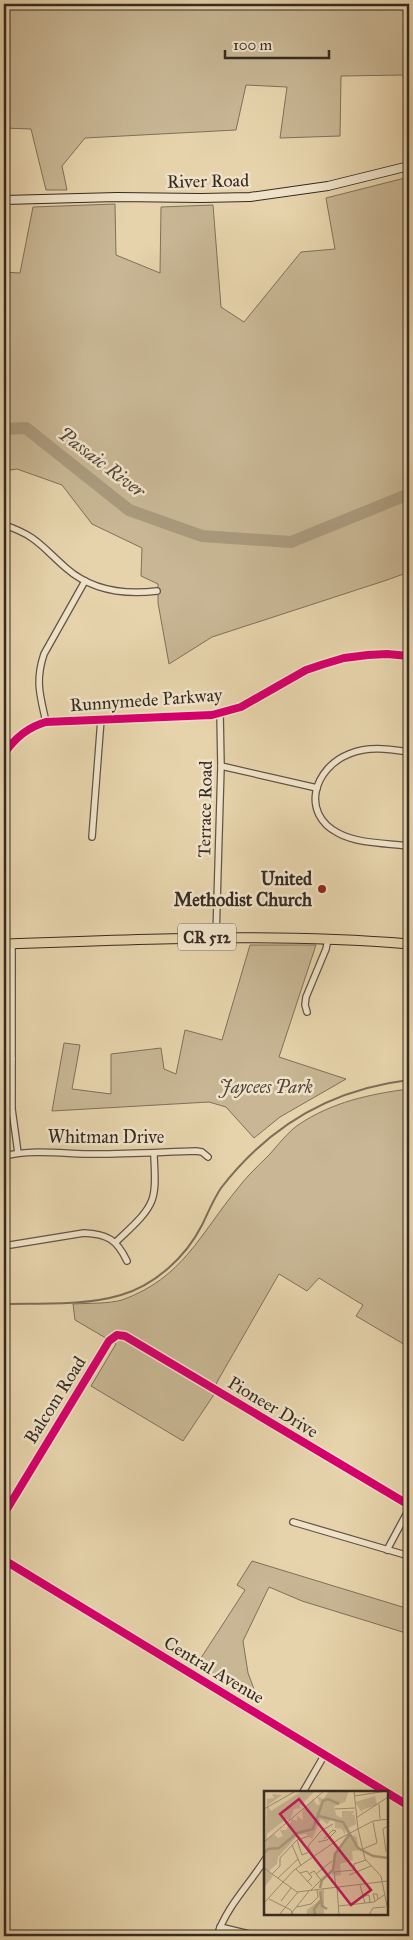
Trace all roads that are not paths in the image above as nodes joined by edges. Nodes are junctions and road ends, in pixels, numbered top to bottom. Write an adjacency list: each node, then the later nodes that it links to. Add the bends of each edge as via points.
1 (409, 166): 2 (street, River Road, via 328,186 250,196)
2 (4, 200)
3 (4, 525): 4 (street, via 35,539 68,570)
4 (85, 581): 5 (street, via 118,592); 9 (street, via 40,666 38,685)
5 (157, 591)
6 (409, 656): 7 (street, Runnymede Parkway, via 368,655 324,664 306,670 241,707)
7 (220, 713): 8 (street, Runnymede Parkway); 12 (street, Terrace Road)
8 (101, 719): 9 (street, Runnymede Parkway); 14 (street)
9 (46, 722): 11 (street, Runnymede Parkway, via 25,731)
10 (409, 752): 13 (street, via 378,748 350,754 329,766)
11 (4, 754)
12 (221, 766): 13 (street); 16 (street, Terrace Road)
13 (317, 788): 15 (street, via 318,812 332,830 347,837)
14 (92, 837)
15 (409, 846)
16 (216, 937): 17 (main road, CR 512); 18 (main road, CR 512)
17 (328, 939): 19 (main road, CR 512); 20 (street, via 306,997)
18 (8, 944): 22 (street)
19 (409, 944)
20 (307, 1012)
21 (4, 1059): 22 (street)
22 (12, 1059): 24 (street, via 12,1110)
23 (154, 1152): 24 (street, Whitman Drive); 26 (street, Whitman Drive, via 196,1151); 27 (street, via 152,1199 143,1214)
24 (18, 1153): 25 (street, Whitman Drive)
25 (4, 1156)
26 (208, 1156)
27 (116, 1242): 28 (street, via 102,1235 84,1233); 29 (street)
28 (4, 1246)
29 (127, 1261)
30 (121, 1335): 31 (street, Pioneer Drive); 32 (street, Balcom Road, via 109,1341)
31 (409, 1507): 34 (street)
32 (4, 1514)
33 (293, 1522): 34 (street)
34 (387, 1550): 35 (street)
35 (409, 1556)
36 (4, 1560): 37 (street, Central Avenue)
37 (325, 1754): 38 (street); 39 (street, Central Avenue)
38 (304, 1791)
39 (385, 1791)
40 (388, 1793): 41 (street, Central Avenue)
41 (409, 1806)
42 (264, 1861): 43 (street)
43 (220, 1928): 44 (street); 45 (street)
44 (218, 1936)
45 (254, 1936)

